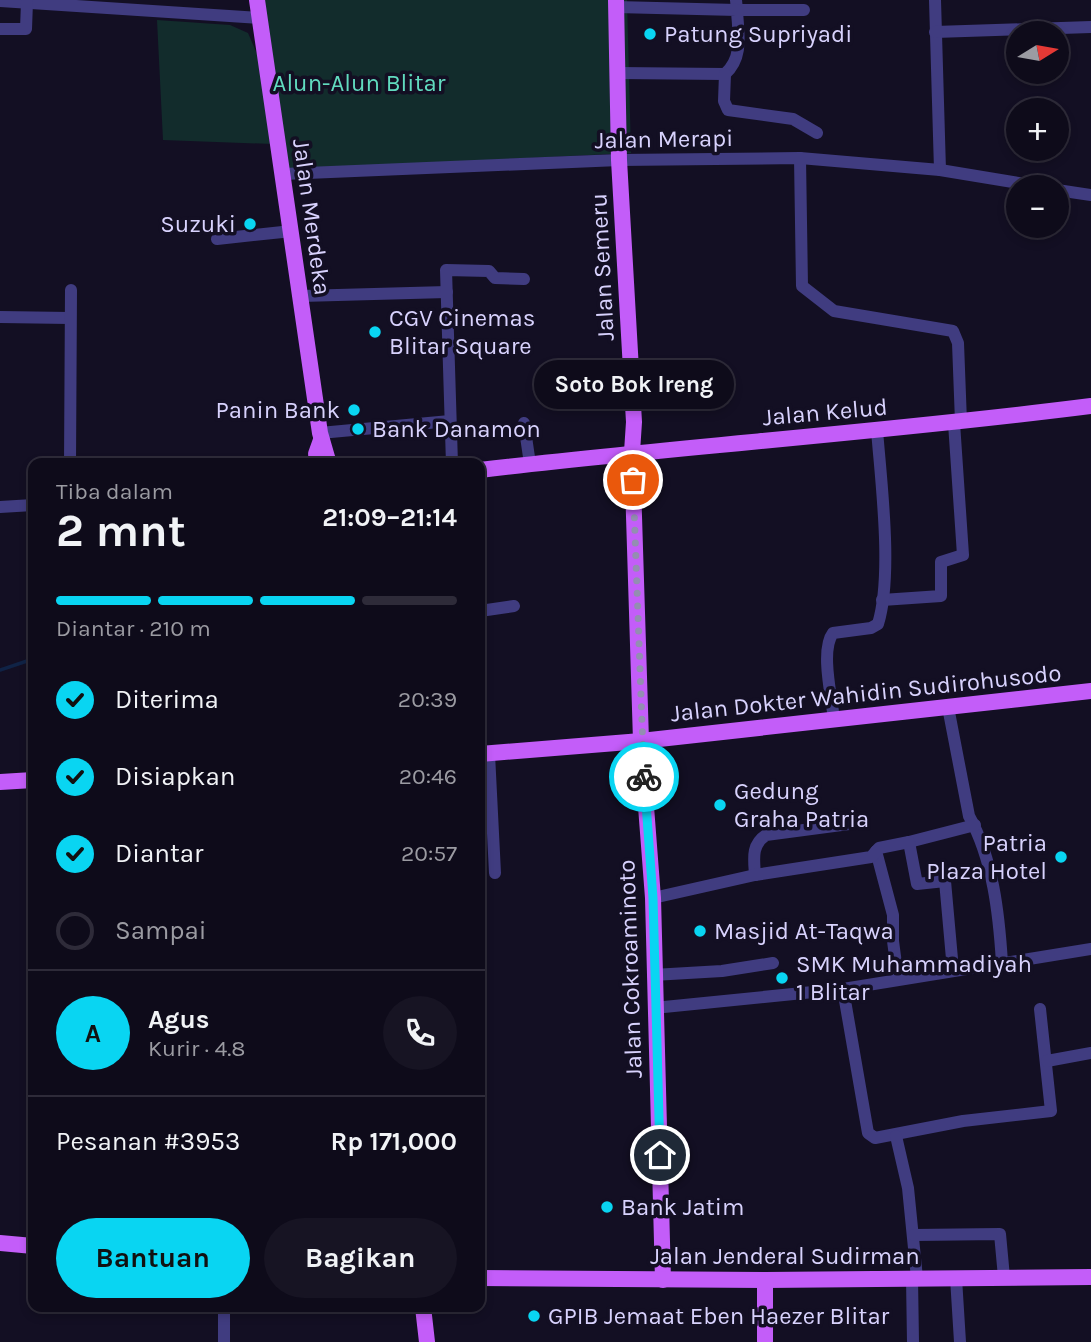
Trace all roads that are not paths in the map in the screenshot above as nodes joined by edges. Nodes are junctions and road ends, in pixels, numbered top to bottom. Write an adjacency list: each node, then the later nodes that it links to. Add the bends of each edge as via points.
1 (257, 0): 8 (main road, Jalan Merdeka)
2 (935, 0): 11 (street)
3 (0, 1): 4 (street)
4 (27, 2): 8 (street); 10 (street, via 26,29)
5 (616, 3): 6 (street); 12 (main road, Jalan Semeru)
6 (736, 5): 7 (street); 13 (street, via 737,57)
7 (804, 10)
8 (259, 18): 18 (main road, Jalan Merdeka)
9 (1091, 27): 11 (street)
10 (0, 29)
11 (935, 32): 17 (street)
12 (618, 73): 13 (street); 16 (main road, Jalan Semeru)
13 (725, 74): 14 (street, via 728,110 793,119)
14 (817, 133)
15 (800, 158): 16 (street, Jalan Merapi); 17 (street, Jalan Merapi); 33 (street, via 802,286 834,311 953,331 958,343)
16 (619, 160): 18 (street, Jalan Merapi); 36 (main road, Jalan Semeru)
17 (940, 170): 19 (street, Jalan Merapi)
18 (284, 174): 22 (main road, Jalan Merdeka)
19 (1006, 181)
20 (1069, 192): 21 (street)
21 (1091, 195)
22 (292, 231): 23 (street); 27 (main road, Jalan Merdeka)
23 (217, 239)
24 (524, 279): 26 (street, via 495,278 489,271 446,270)
25 (71, 290): 29 (street)
26 (447, 292): 27 (street); 31 (street)
27 (301, 296): 35 (main road, Jalan Merdeka)
28 (0, 317): 29 (street)
29 (71, 318): 37 (street)
30 (1091, 406): 33 (main road, Jalan Kelud)
31 (450, 421): 35 (street); 40 (street)
32 (524, 423): 41 (street)
33 (957, 423): 34 (main road, Jalan Kelud); 45 (street, via 963,555 941,562 941,596)
34 (877, 430): 36 (main road, Jalan Kelud); 45 (street, via 883,504)
35 (321, 437): 38 (main road, Jalan Merdeka); 39 (main road, Jalan Merdeka)
36 (632, 452): 41 (main road, Jalan Kelud); 51 (main road, Jalan Semeru)
37 (69, 458)
38 (317, 458)
39 (327, 458)
40 (452, 458)
41 (530, 464): 42 (main road, Jalan Kelud)
42 (485, 469)
43 (28, 505): 44 (street)
44 (0, 507)
45 (882, 600): 50 (street, via 877,625 833,633 829,638)
46 (514, 606): 47 (street)
47 (485, 610)
48 (1091, 691): 49 (main road, Jalan Dokter Wahidin Sudirohusodo)
49 (948, 707): 50 (main road, Jalan Dokter Wahidin Sudirohusodo); 57 (street, via 969,816)
50 (834, 720): 51 (main road, Jalan Dokter Wahidin Sudirohusodo)
51 (641, 741): 52 (main road, Jalan Dokter Wahidin Sudirohusodo); 62 (main road, Jalan Cokroaminoto)
52 (485, 754)
53 (485, 765): 60 (street)
54 (28, 780): 55 (main road)
55 (0, 782)
56 (849, 824): 61 (street, via 766,835 754,850)
57 (975, 825): 58 (street); 65 (street, via 992,881)
58 (909, 842): 59 (street); 66 (street, via 917,884 944,881)
59 (876, 851): 61 (street, via 871,857); 68 (street, via 893,915)
60 (495, 873)
61 (755, 875): 62 (street)
62 (653, 898): 67 (main road, Jalan Cokroaminoto)
63 (1091, 949): 65 (street)
64 (773, 963): 67 (street)
65 (1002, 963): 66 (street)
66 (953, 970): 68 (street)
67 (653, 975): 70 (main road, Jalan Cokroaminoto)
68 (898, 979): 69 (street)
69 (844, 989): 70 (street); 74 (street, via 868,1133 875,1138)
70 (653, 1008): 83 (main road, Jalan Cokroaminoto)
71 (1040, 1009): 73 (street)
72 (1091, 1053): 73 (street)
73 (1047, 1061): 74 (street, via 1049,1113 962,1121)
74 (896, 1136): 75 (street)
75 (915, 1235): 78 (street, via 1000,1234); 81 (street)
76 (0, 1243): 77 (main road)
77 (28, 1246)
78 (1003, 1277): 79 (main road, Jalan Jenderal Sudirman); 82 (main road, Jalan Jenderal Sudirman)
79 (1091, 1277)
80 (485, 1278): 83 (main road, Jalan Jenderal Sudirman)
81 (914, 1278): 82 (main road, Jalan Jenderal Sudirman); 84 (main road, Jalan Jenderal Sudirman); 90 (street)
82 (956, 1278): 91 (street)
83 (663, 1280): 84 (main road, Jalan Jenderal Sudirman)
84 (765, 1280): 89 (main road)
85 (224, 1312): 87 (street)
86 (424, 1312): 88 (main road)
87 (224, 1342)
88 (427, 1342)
89 (765, 1342)
90 (913, 1342)
91 (960, 1342)

